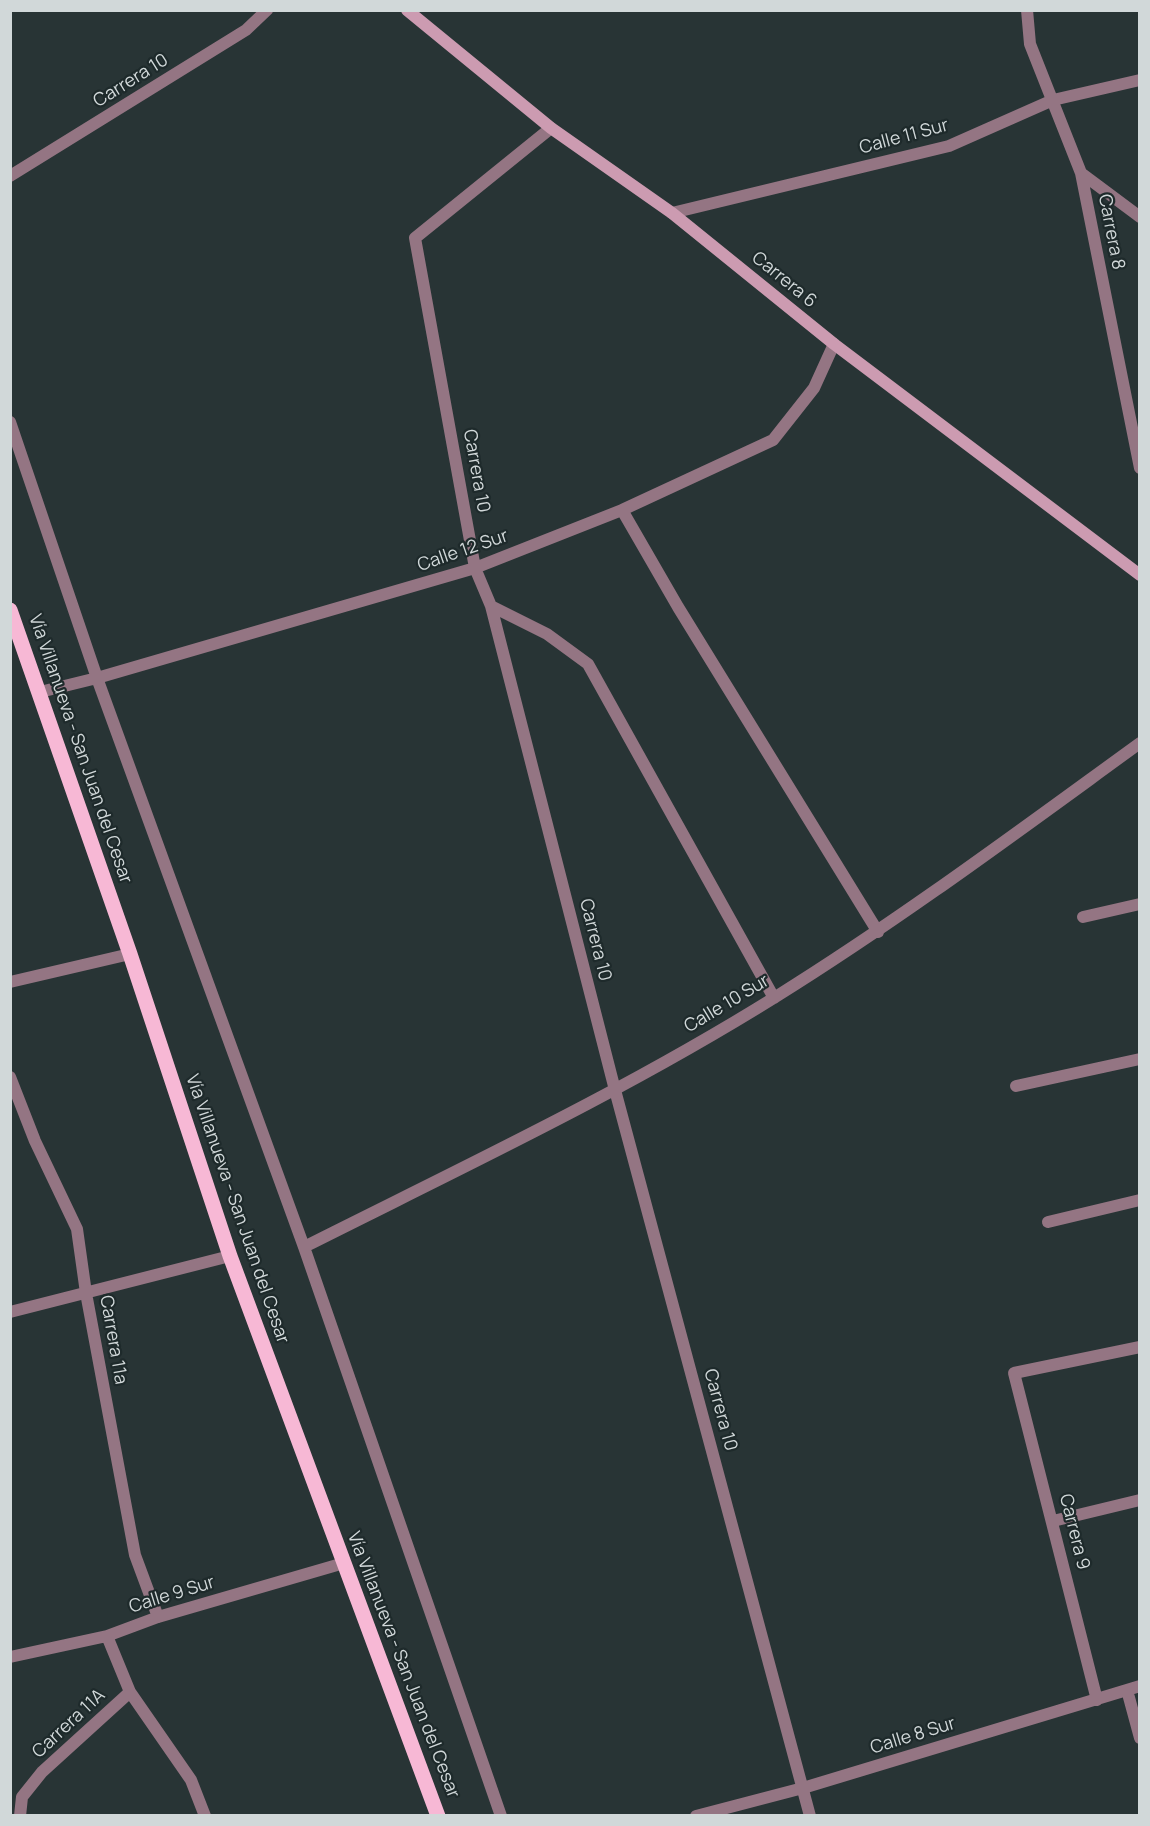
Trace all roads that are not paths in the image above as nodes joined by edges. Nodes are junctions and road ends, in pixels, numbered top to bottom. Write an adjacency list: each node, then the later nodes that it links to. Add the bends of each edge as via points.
1 (267, 10): 8 (street, Carrera 10, via 246,30)
2 (407, 10): 6 (street, Carrera 6)
3 (1027, 10): 5 (street, Carrera 8, via 1030,44)
4 (1140, 80): 5 (street, Calle 11 Sur)
5 (1053, 100): 7 (street, Carrera 8); 9 (street, Calle 11 Sur, via 949,146)
6 (551, 128): 9 (street, Carrera 6); 15 (street, Carrera 10, via 415,238)
7 (1081, 173): 10 (street); 13 (street, Carrera 8)
8 (10, 177)
9 (672, 213): 11 (street, Carrera 6)
10 (1140, 217)
11 (834, 344): 14 (street, Calle 12 Sur, via 814,388 773,440); 16 (street, Carrera 6)
12 (10, 422): 20 (street)
13 (1140, 468)
14 (622, 510): 15 (street, Calle 12 Sur); 25 (street)
15 (475, 568): 17 (street, Carrera 10); 20 (street, Calle 12 Sur)
16 (1140, 575)
17 (490, 606): 28 (street, via 548,634 588,664); 32 (street, Carrera 10)
18 (10, 610): 19 (main road, Vía Villanueva - San Juan del Cesar)
19 (16, 639): 21 (main road, Vía Villanueva - San Juan del Cesar)
20 (97, 678): 21 (street, Calle 12 Sur); 35 (street)
21 (40, 692): 26 (main road, Vía Villanueva - San Juan del Cesar)
22 (1140, 743): 25 (street, Calle 10 Sur)
23 (1140, 904): 24 (street)
24 (1083, 917)
25 (878, 932): 28 (street, Calle 10 Sur)
26 (130, 954): 27 (street); 36 (main road, Vía Villanueva - San Juan del Cesar)
27 (10, 982)
28 (774, 998): 32 (street, Calle 10 Sur)
29 (1140, 1059): 31 (street)
30 (10, 1077): 37 (street, Carrera 11a, via 35,1141 77,1228)
31 (1016, 1086)
32 (615, 1090): 35 (street, Calle 10 Sur); 50 (street, Carrera 10)
33 (1140, 1200): 34 (street)
34 (1048, 1222)
35 (304, 1247): 54 (street)
36 (230, 1256): 37 (street); 42 (main road, Vía Villanueva - San Juan del Cesar)
37 (86, 1293): 38 (street); 43 (street, Carrera 11a, via 135,1555)
38 (10, 1312)
39 (1140, 1347): 41 (street, Carrera 9, via 1014,1373)
40 (1140, 1500): 41 (street)
41 (1053, 1521): 48 (street, Carrera 9)
42 (344, 1563): 43 (street, Calle 9 Sur); 53 (main road, Vía Villanueva - San Juan del Cesar)
43 (158, 1617): 44 (street, Calle 9 Sur)
44 (107, 1636): 45 (street, Calle 9 Sur); 47 (street, Carrera 11a)
45 (10, 1657)
46 (1133, 1688): 48 (street, Calle 8 Sur); 49 (street)
47 (130, 1692): 51 (street, Carrera 11A, via 42,1772 22,1797); 52 (street, Carrera 11a, via 191,1780)
48 (1097, 1700): 50 (street, Calle 8 Sur)
49 (1140, 1738)
50 (803, 1788): 55 (street, Calle 8 Sur); 56 (street, Carrera 10)
51 (20, 1815)
52 (205, 1815)
53 (438, 1815)
54 (501, 1815)
55 (696, 1815)
56 (810, 1815)

